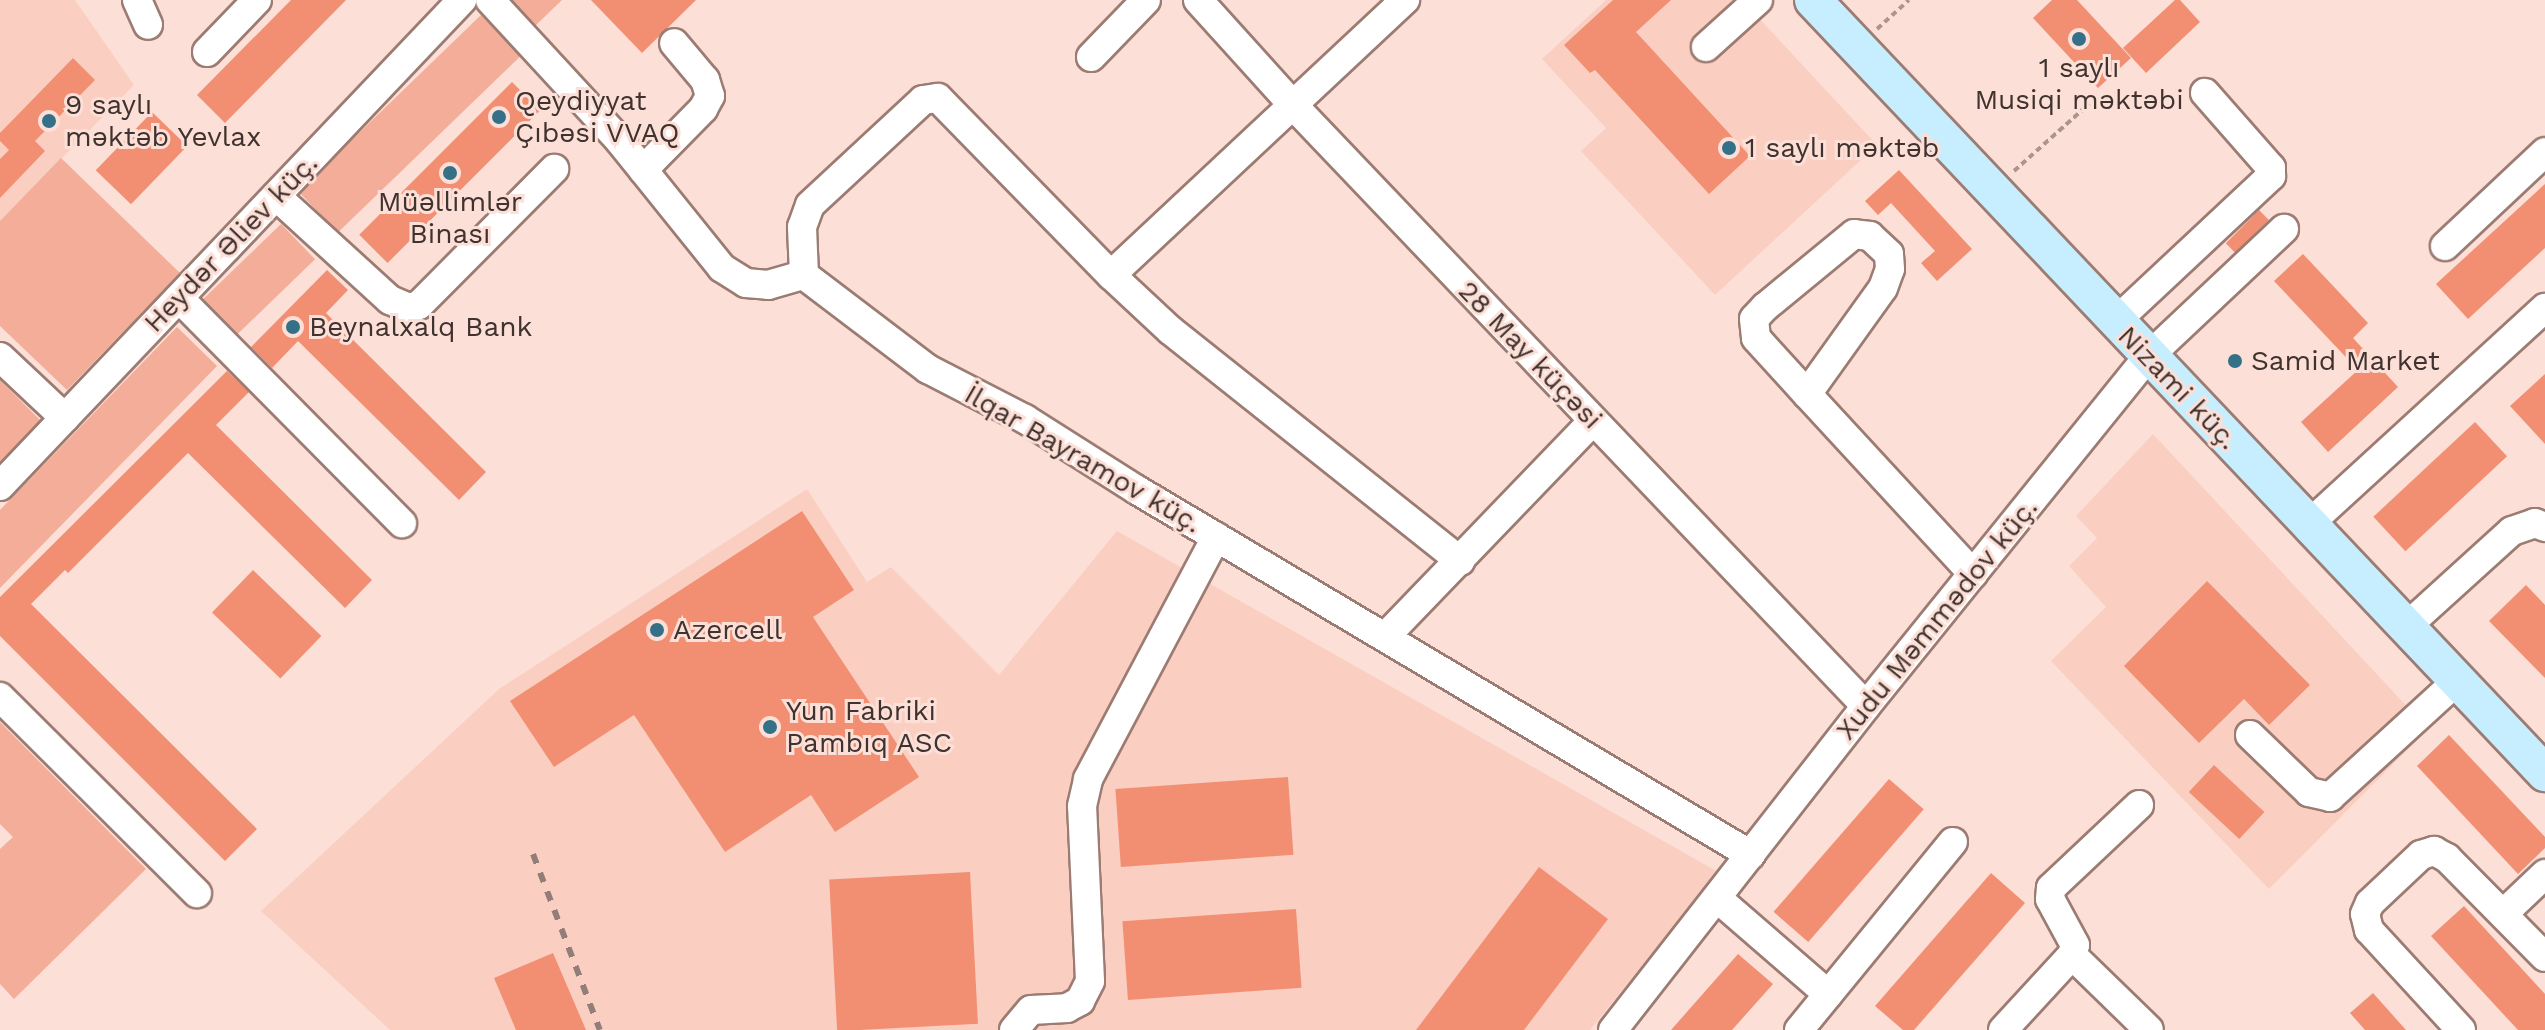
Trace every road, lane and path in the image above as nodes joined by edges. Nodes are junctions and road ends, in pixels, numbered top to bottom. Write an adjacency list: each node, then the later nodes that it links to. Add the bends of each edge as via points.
1 (257, 0): 13 (street)
2 (462, 0): 22 (street, Heydər Əliev küç.)
3 (490, 0): 20 (street)
4 (1146, 0): 14 (street)
5 (1198, 0): 16 (street, 28 May küçəsi)
6 (1405, 0): 16 (street)
7 (1758, 0): 11 (street)
8 (1813, 0): 12 (main road, Nizami küç.)
9 (1909, 0): 12 (path)
10 (674, 43): 20 (street, via 705,80 710,96)
11 (1706, 47)
12 (1858, 47): 21 (main road, Nizami küç.)
13 (207, 52)
14 (1091, 57)
15 (2205, 93): 29 (street, via 2271,168 2271,176)
16 (1291, 103): 26 (street); 34 (street, 28 May küçəsi)
17 (2089, 104): 21 (path)
18 (2545, 152): 24 (street)
19 (554, 169): 22 (street, via 419,305 409,308 390,300)
20 (643, 170): 25 (street, via 722,268 746,283 768,285)
21 (1992, 191): 29 (main road, Nizami küç.)
22 (276, 196): 27 (street, Heydər Əliev küç.)
23 (2284, 229): 31 (street, Xudu Məmmədov küç.)
24 (2445, 246)
25 (804, 275): 26 (street, via 802,227 810,205 923,100 938,98); 39 (street, İlqar Bayramov küç., via 928,369 1025,419)
26 (1111, 275): 40 (street, via 1170,330)
27 (179, 298): 33 (street, Heydər Əliev küç.); 36 (street)
28 (2545, 308): 37 (street)
29 (2115, 322): 31 (main road, Nizami küç.)
30 (0, 357): 33 (street)
31 (2148, 357): 37 (main road, Nizami küç.); 41 (street, Xudu Məmmədov küç.)
32 (1807, 394): 32 (street, via 1756,338 1754,319 1854,234 1870,236 1889,254 1883,288); 41 (street)
33 (65, 418): 35 (street, Heydər Əliev küç.)
34 (1593, 421): 40 (street); 46 (street, 28 May küçəsi)
35 (0, 486)
36 (402, 523)
37 (2309, 524): 42 (main road, Nizami küç.)
38 (2545, 527): 42 (street, via 2535,523 2512,531)
39 (1216, 537): 43 (street, İlqar Bayramov küç.); 59 (street, via 1088,779 1082,806 1090,981 1080,1001 1067,1008 1031,1010)
40 (1460, 561): 43 (street)
41 (1973, 574): 46 (street, Xudu Məmmədov küç.)
42 (2406, 627): 44 (main road, Nizami küç.)
43 (1385, 637): 51 (street, İlqar Bayramov küç.)
44 (2457, 681): 47 (street, via 2330,797 2309,792); 48 (main road, Nizami küç.)
45 (0, 697): 53 (street)
46 (1866, 706): 51 (street, Xudu Məmmədov küç.)
47 (2250, 735)
48 (2545, 773)
49 (2139, 805): 56 (street, via 2051,888 2050,899 2075,945)
50 (1953, 842): 58 (street)
51 (1751, 855): 54 (street, Xudu Məmmədov küç.)
52 (2545, 874): 55 (street)
53 (197, 893)
54 (1717, 898): 58 (street); 60 (street, Xudu Məmmədov küç.)
55 (2503, 914): 57 (street); 64 (street, via 2434,851 2421,855 2365,914 2369,930)
56 (2072, 955): 62 (street); 63 (street)
57 (2545, 957)
58 (1828, 994): 61 (street)
59 (1014, 1030)
60 (1613, 1030)
61 (1799, 1030)
62 (2003, 1030)
63 (2149, 1030)
64 (2461, 1030)

